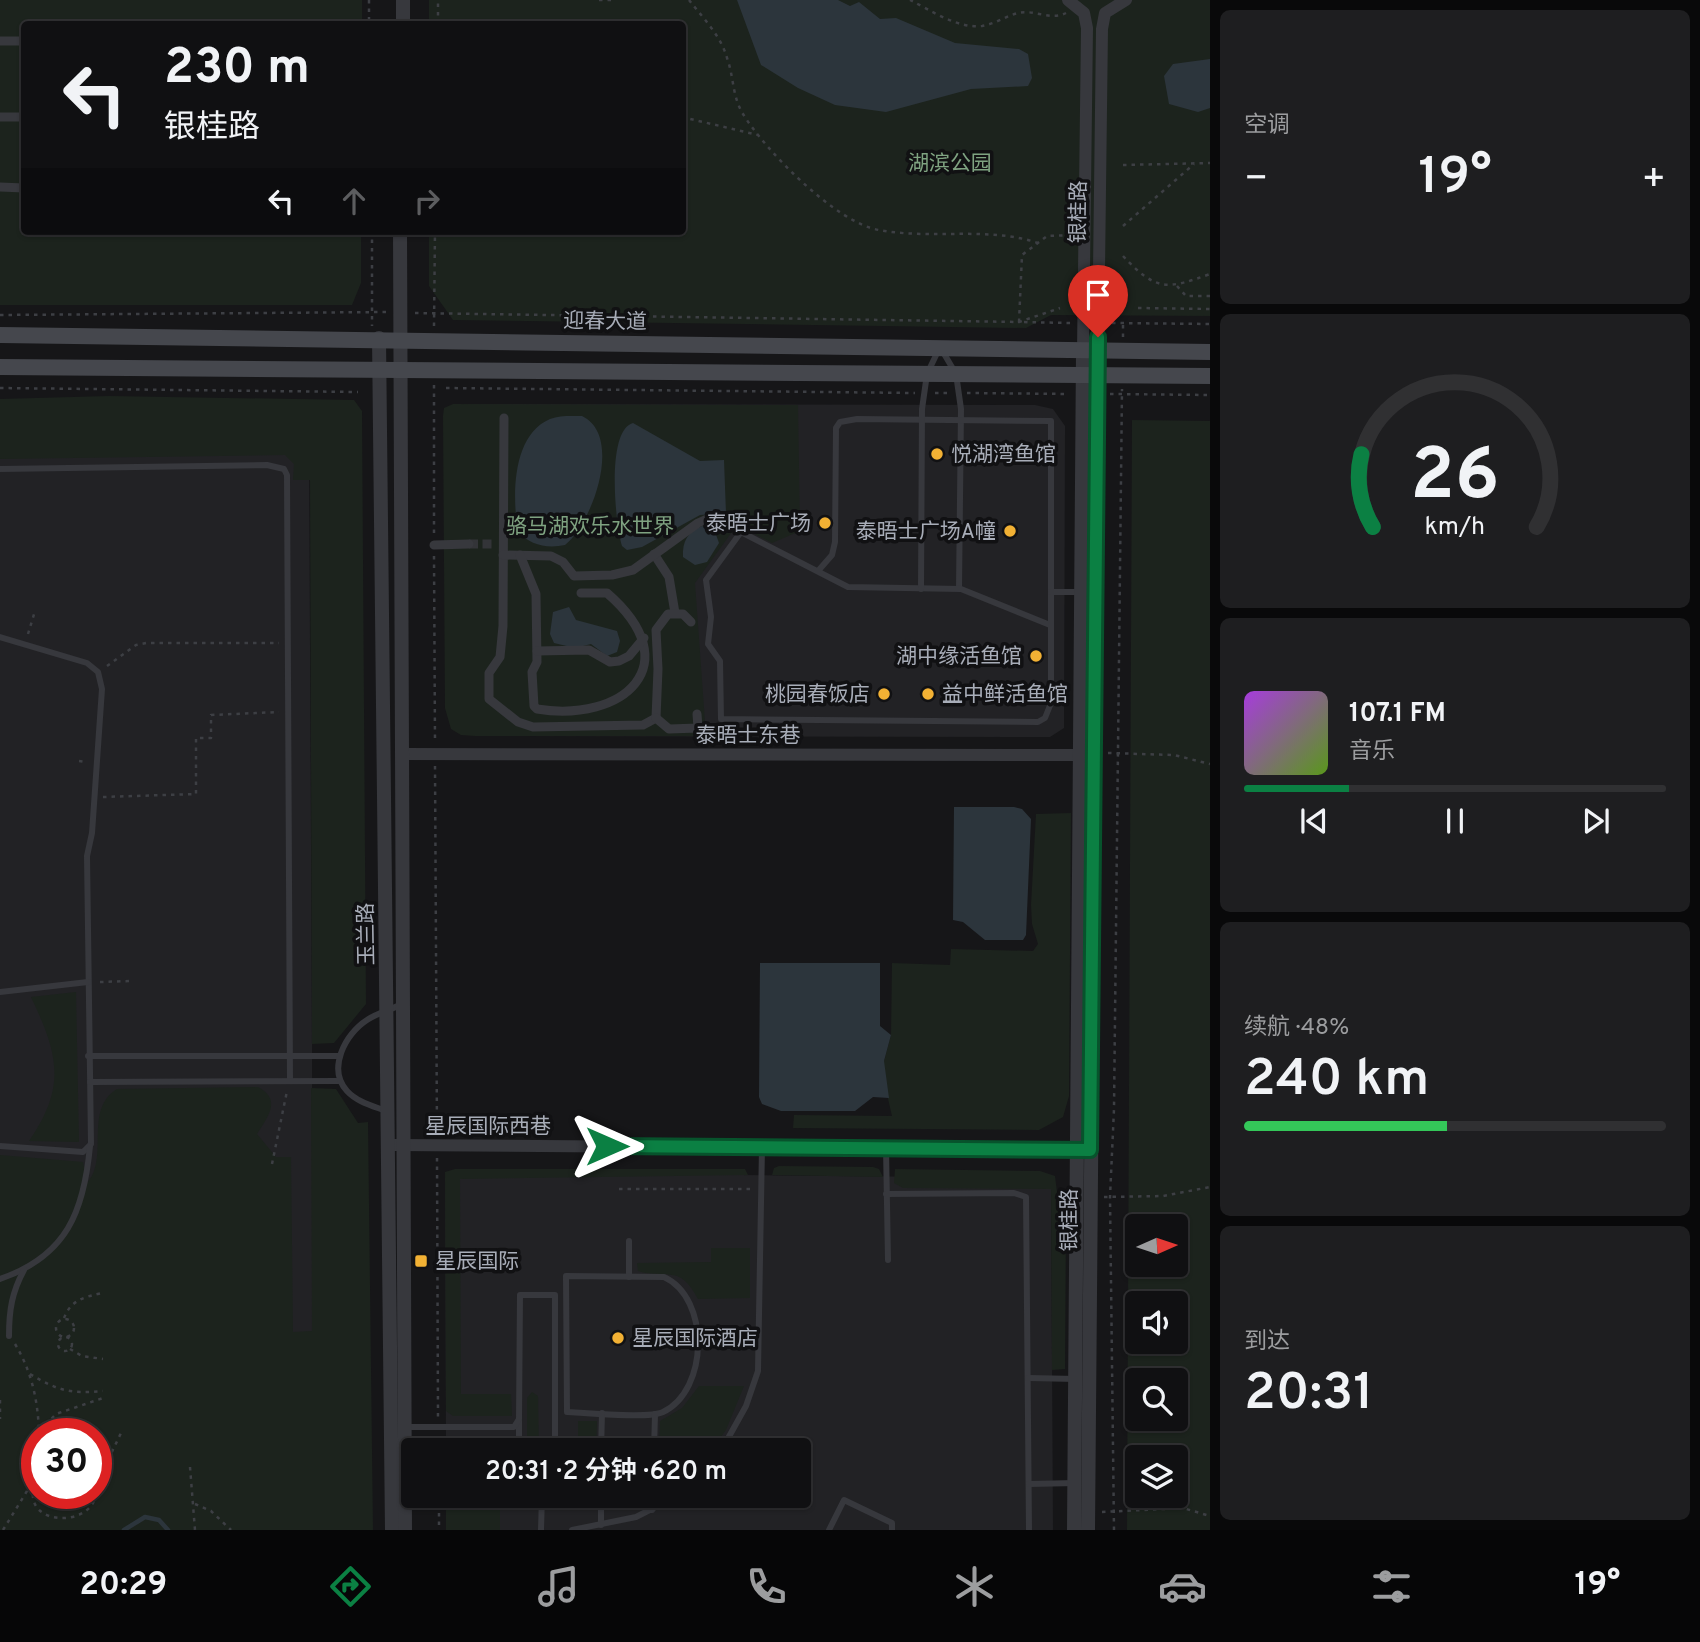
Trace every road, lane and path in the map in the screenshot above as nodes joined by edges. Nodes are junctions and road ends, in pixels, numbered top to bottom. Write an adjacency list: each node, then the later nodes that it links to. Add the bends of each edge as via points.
1 (369, 0): 11 (path)
2 (403, 0): 12 (street)
3 (438, 0): 13 (path)
4 (599, 0): 5 (path)
5 (616, 0)
6 (690, 0): 19 (path, via 719,40 735,98)
7 (911, 0): 9 (path, via 952,21 979,26 1017,13 1058,17)
8 (1126, 0): 10 (street)
9 (1076, 7): 10 (street); 26 (street, 银桂路, via 1087,28)
10 (1105, 13): 51 (street, 银桂路)
11 (369, 21)
12 (403, 21)
13 (438, 21)
14 (0, 41): 15 (street)
15 (21, 41)
16 (0, 117): 17 (street)
17 (21, 117)
18 (686, 118): 19 (path)
19 (758, 135): 30 (path, via 795,176 855,221 875,230 922,236 1014,235)
20 (1210, 163): 21 (path)
21 (1194, 164): 22 (path); 25 (path)
22 (1123, 165)
23 (0, 187): 24 (street)
24 (21, 188)
25 (1123, 226)
26 (1084, 234): 30 (path, via 1047,236); 51 (street, 银桂路)
27 (372, 235): 38 (path)
28 (400, 235): 39 (street, 玉兰路)
29 (435, 235): 40 (path)
30 (1038, 243): 42 (path, via 1022,255)
31 (1123, 256): 33 (path, via 1143,278)
32 (1210, 274): 33 (path)
33 (1177, 286): 34 (path, via 1186,296)
34 (1210, 296)
35 (1060, 308): 42 (path)
36 (1138, 308): 37 (path)
37 (1210, 309)
38 (373, 312): 39 (path); 41 (path); 47 (path)
39 (400, 313): 40 (path); 48 (street, 玉兰路)
40 (434, 314): 42 (path); 49 (path)
41 (0, 315)
42 (1019, 323)
43 (1123, 323): 52 (path)
44 (1138, 323): 45 (path)
45 (1210, 324)
46 (0, 335): 47 (main road, 迎春大道)
47 (375, 338): 48 (main road, 迎春大道); 55 (street, 玉兰路)
48 (400, 338): 49 (main road, 迎春大道); 56 (street, 玉兰路)
49 (434, 340): 50 (main road, 迎春大道)
50 (940, 347): 51 (main road, 迎春大道); 58 (lane); 59 (lane)
51 (1090, 351): 52 (main road, 迎春大道); 60 (street, 银桂路)
52 (1122, 352): 53 (main road, 迎春大道)
53 (1210, 352)
54 (0, 367): 55 (main road)
55 (379, 370): 56 (main road); 111 (street, 玉兰路)
56 (400, 370): 57 (main road); 76 (street, 玉兰路)
57 (434, 371): 58 (main road); 77 (path)
58 (927, 374): 59 (main road); 66 (lane)
59 (956, 374): 60 (main road); 67 (lane)
60 (1090, 375): 61 (main road); 68 (street, 银桂路)
61 (1122, 375): 62 (main road); 69 (path)
62 (1210, 376)
63 (0, 388): 65 (path)
64 (446, 388): 66 (path)
65 (358, 392)
66 (924, 393): 67 (path); 72 (lane)
67 (959, 393): 68 (path); 73 (lane)
68 (1090, 394): 69 (path); 86 (street, 银桂路); 104 (street, 银桂路)
69 (1122, 395): 70 (path); 101 (path)
70 (1210, 395)
71 (504, 418): 80 (street, via 499,544)
72 (922, 419): 73 (lane); 82 (lane, via 840,422 836,428 835,542 832,555); 83 (lane)
73 (961, 420): 84 (lane); 85 (lane, via 1051,421)
74 (0, 469): 94 (lane, via 267,465 284,470 289,482)
75 (723, 526): 79 (street, via 703,520)
76 (401, 538): 77 (path); 102 (street, 玉兰路)
77 (434, 541): 78 (street); 103 (path)
78 (469, 544)
79 (654, 554): 81 (street, via 624,574 589,576 574,576 551,556); 89 (street, via 669,577)
80 (503, 555): 81 (street); 100 (street, via 502,647 498,663 489,673 489,699 518,722 533,727 643,725)
81 (520, 555): 96 (street, via 536,594)
82 (818, 571): 83 (lane, via 848,587); 91 (lane, via 741,532 706,580 711,617 708,644 720,661 722,719 1038,722 1045,718 1051,703)
83 (921, 589): 84 (lane)
84 (959, 589): 91 (lane)
85 (1051, 592): 86 (lane); 91 (lane)
86 (1081, 592): 104 (street, 银桂路)
87 (581, 593): 93 (street, via 607,593 622,606)
88 (35, 611): 95 (path)
89 (676, 613): 90 (street); 100 (street, via 668,614 656,630)
90 (691, 622)
91 (1051, 625)
92 (0, 637): 95 (lane)
93 (643, 638): 96 (street, via 619,661 600,658 589,650); 96 (street, via 644,669 635,686 595,708 543,710 534,706 532,672)
94 (289, 643): 97 (path, via 146,643); 98 (lane)
95 (25, 644): 97 (lane, via 87,663)
96 (537, 651)
97 (99, 672): 106 (lane, via 102,689)
98 (289, 712): 106 (path, via 211,715 211,738 196,738 196,794); 113 (lane)
99 (697, 714): 100 (street, via 698,728 669,729)
100 (656, 718)
101 (1118, 753): 104 (path); 105 (path, via 1174,755); 132 (path)
102 (401, 754): 103 (street, 泰晤士东巷); 110 (street, 玉兰路)
103 (435, 754): 104 (street, 泰晤士东巷); 122 (path)
104 (1089, 754): 126 (street, 银桂路)
105 (1210, 764)
106 (95, 797): 108 (lane, via 87,856)
107 (131, 981): 108 (path)
108 (88, 982): 109 (lane); 112 (lane)
109 (0, 992)
110 (402, 1004): 111 (lane); 119 (street, 玉兰路)
111 (387, 1011): 114 (lane, via 366,1020); 118 (street, 玉兰路)
112 (88, 1056): 113 (lane); 117 (lane)
113 (289, 1056): 114 (lane); 115 (lane)
114 (339, 1056): 116 (lane)
115 (290, 1081): 116 (lane); 117 (lane); 127 (path)
116 (340, 1081): 118 (lane, via 362,1102)
117 (90, 1082): 120 (lane)
118 (388, 1112): 119 (lane); 121 (street, 玉兰路)
119 (403, 1118): 121 (street, 玉兰路)
120 (91, 1144): 123 (lane, via 83,1152); 136 (lane, via 80,1208 49,1252)
121 (396, 1145): 122 (street, 星辰国际西巷); 157 (street, 玉兰路)
122 (437, 1145): 124 (street, 星辰国际西巷); 158 (path)
123 (0, 1146)
124 (762, 1147): 125 (street, 星辰国际西巷); 130 (lane)
125 (886, 1149): 126 (street, 星辰国际西巷); 131 (lane)
126 (1084, 1150): 133 (street, 银桂路); 147 (street, 银桂路)
127 (272, 1164)
128 (1210, 1188): 132 (path, via 1163,1196)
129 (619, 1189): 130 (path)
130 (761, 1189): 165 (lane, via 758,1371 746,1406)
131 (886, 1194): 135 (lane); 146 (lane, via 1014,1193 1026,1197)
132 (1110, 1197): 133 (path); 182 (path)
133 (1090, 1198): 147 (street, 银桂路)
134 (629, 1241): 137 (lane)
135 (888, 1260)
136 (25, 1268): 138 (lane); 141 (lane, via 11,1299)
137 (629, 1277): 151 (lane, via 566,1276 566,1412); 152 (lane, via 664,1277 677,1283 690,1299 696,1321 692,1383 670,1409)
138 (0, 1279)
139 (102, 1293): 140 (path, via 69,1306)
140 (64, 1319): 142 (path, via 56,1329); 142 (path, via 71,1322 73,1330)
141 (9, 1336): 145 (path)
142 (63, 1337): 143 (path, via 71,1342); 143 (path, via 58,1342 60,1348)
143 (69, 1349): 144 (path)
144 (103, 1359)
145 (30, 1374): 148 (path, via 73,1394); 153 (path)
146 (1028, 1378): 147 (lane); 170 (lane)
147 (1082, 1379): 169 (street, 银桂路)
148 (103, 1391)
149 (103, 1398): 154 (path)
150 (0, 1400): 155 (path)
151 (602, 1413): 152 (lane); 163 (lane)
152 (655, 1414): 164 (lane)
153 (38, 1418)
154 (52, 1418)
155 (0, 1419)
156 (519, 1419): 158 (lane, via 514,1427); 161 (lane); 162 (lane, via 520,1295 555,1295)
157 (398, 1427): 158 (lane); 167 (street, 玉兰路)
158 (439, 1427): 160 (path)
159 (121, 1433): 166 (path)
160 (439, 1438)
161 (519, 1438)
162 (555, 1438)
163 (601, 1438)
164 (654, 1438)
165 (728, 1438)
166 (112, 1452)
167 (401, 1459)
168 (190, 1467): 173 (path)
169 (1082, 1483): 170 (lane); 183 (street, 银桂路); 199 (street, 银桂路)
170 (1029, 1484): 198 (lane)
171 (401, 1490): 191 (street, 玉兰路)
172 (21, 1501): 188 (path)
173 (195, 1504): 189 (path); 190 (path, via 211,1511)
174 (404, 1508): 192 (street, 玉兰路)
175 (439, 1508): 193 (path)
176 (542, 1508): 194 (lane)
177 (601, 1508): 187 (lane)
178 (656, 1508): 181 (lane)
179 (37, 1509): 186 (path)
180 (93, 1509): 185 (path)
181 (652, 1510): 187 (lane)
182 (1114, 1511): 183 (path); 184 (path, via 1184,1508); 201 (path)
183 (1088, 1512): 200 (street, 银桂路)
184 (1210, 1516)
185 (82, 1521)
186 (51, 1524)
187 (601, 1525): 195 (lane)
188 (4, 1530)
189 (195, 1530)
190 (231, 1530)
191 (393, 1530)
192 (405, 1530)
193 (439, 1530)
194 (541, 1530)
195 (572, 1530)
196 (829, 1530): 197 (lane, via 844,1500 891,1523)
197 (892, 1530)
198 (1029, 1530)
199 (1074, 1530)
200 (1088, 1530)
201 (1114, 1530)

